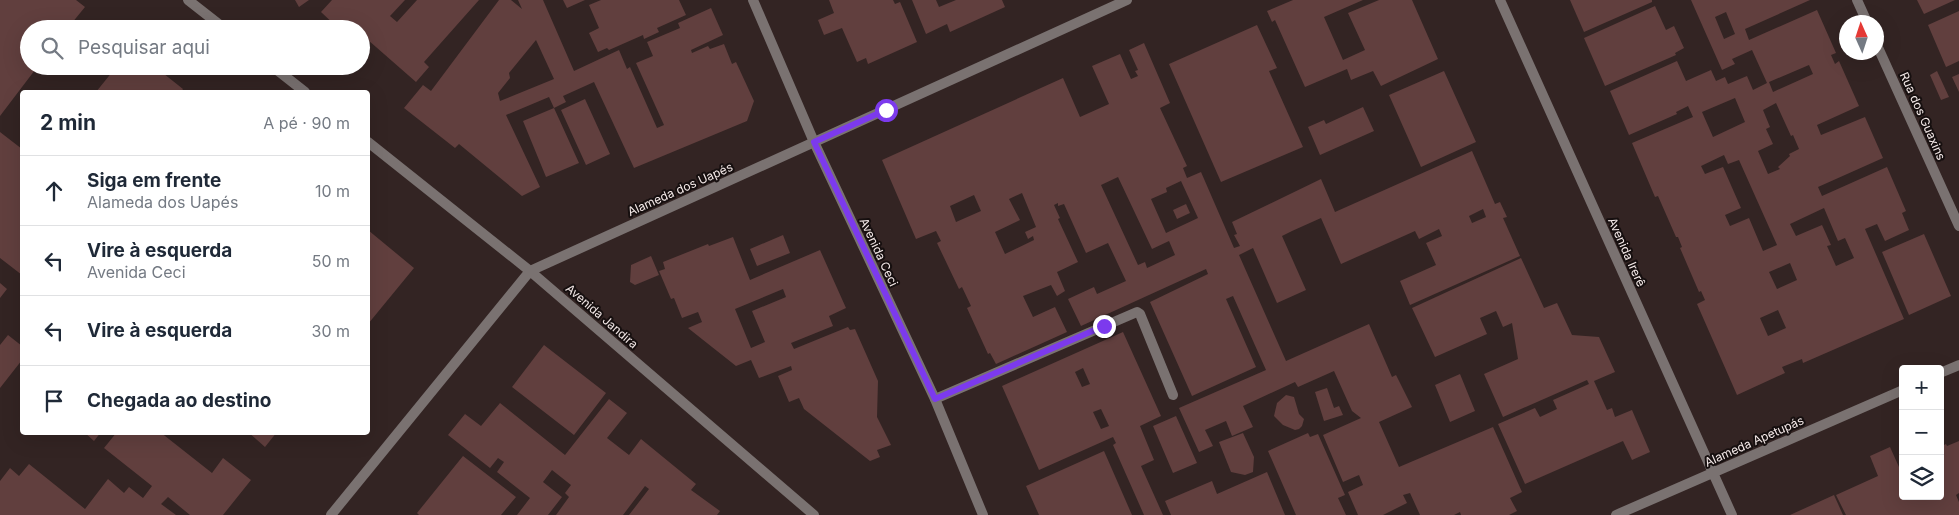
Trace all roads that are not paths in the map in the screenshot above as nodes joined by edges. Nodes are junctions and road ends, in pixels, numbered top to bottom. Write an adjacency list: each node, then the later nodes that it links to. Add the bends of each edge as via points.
1 (188, 0): 7 (street)
2 (753, 0): 11 (street, Avenida Ceci)
3 (1127, 0): 11 (street, Alameda dos Uapés)
4 (1500, 0): 20 (street, Avenida Irerê)
5 (1857, 0): 6 (street)
6 (1864, 15)
7 (214, 20)
8 (1884, 60): 13 (street, Rua dos Guaxins)
9 (283, 75): 10 (street)
10 (302, 90)
11 (814, 142): 14 (street, Alameda dos Uapés); 19 (street, Avenida Ceci)
12 (370, 144): 14 (street, Avenida Jandira)
13 (1959, 226)
14 (530, 270): 21 (street, Alameda dos Uapés); 22 (street, Avenida Jandira)
15 (1959, 365): 16 (street)
16 (1944, 371)
17 (1899, 392): 20 (street, Alameda Apetupás)
18 (1173, 395): 19 (street, via 1137,312)
19 (935, 399): 23 (street, Avenida Ceci)
20 (1714, 473): 24 (street, Alameda Apetupás); 25 (street, Avenida Irerê)
21 (331, 515)
22 (814, 515)
23 (983, 515)
24 (1616, 515)
25 (1732, 515)

